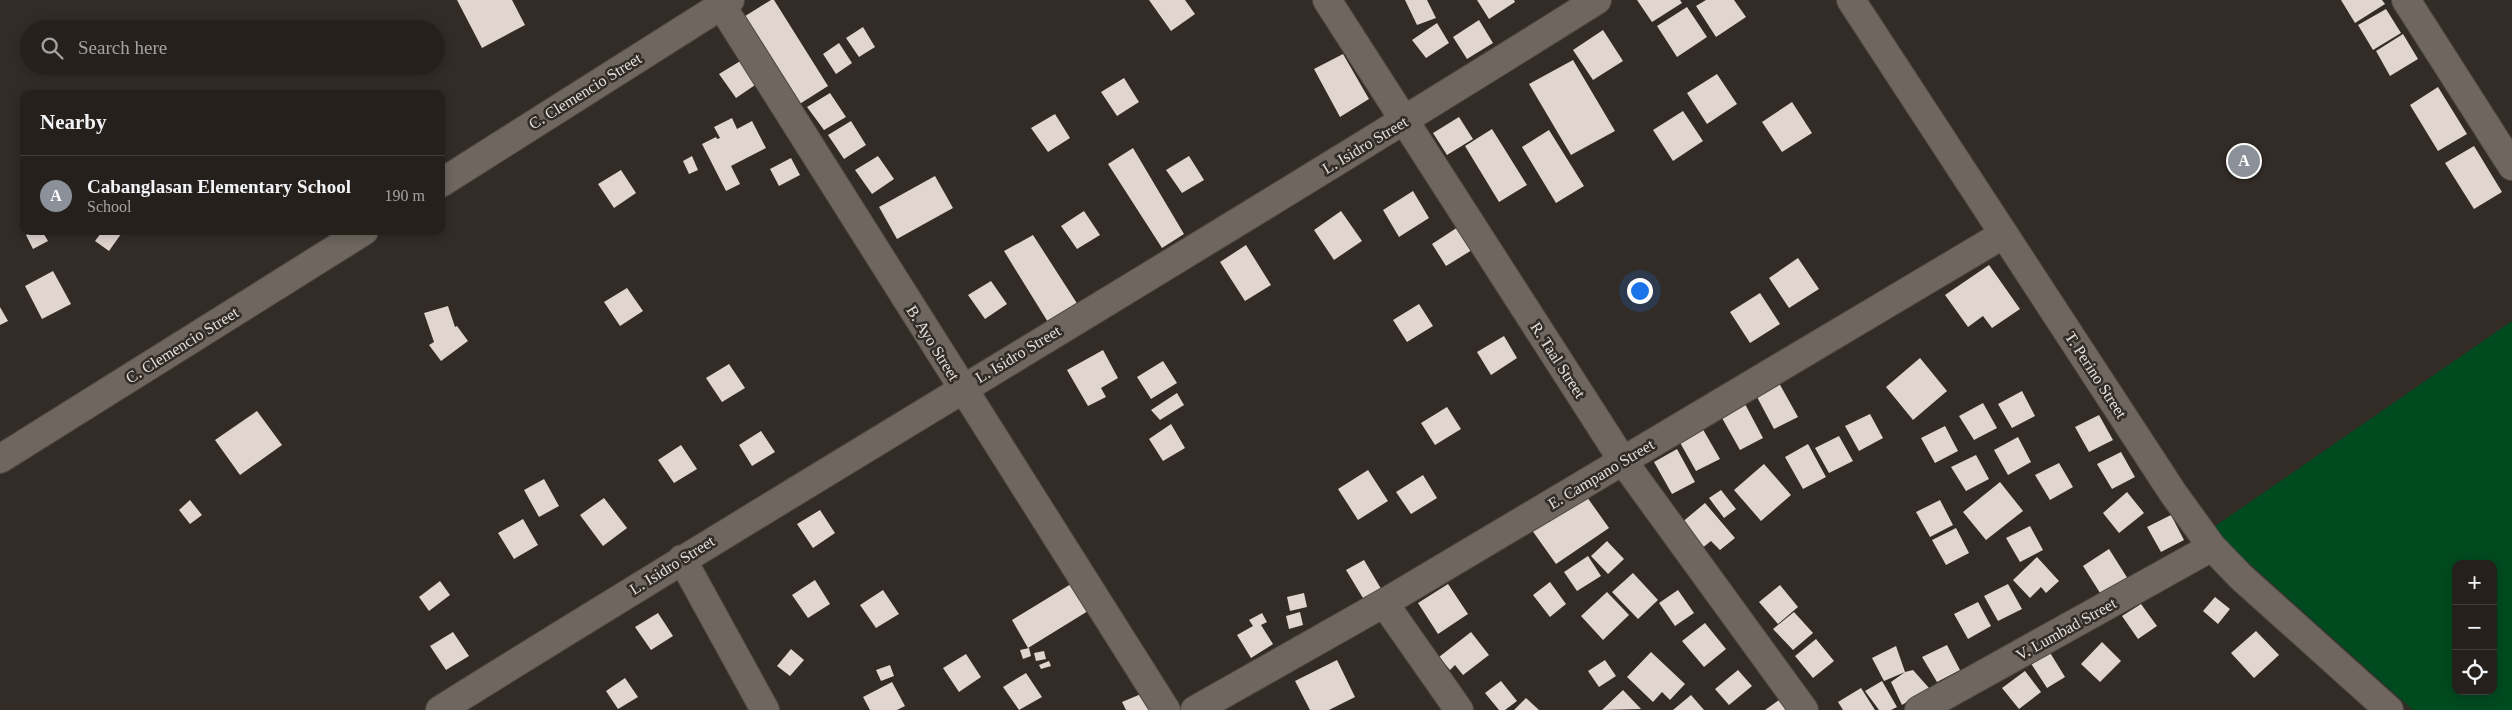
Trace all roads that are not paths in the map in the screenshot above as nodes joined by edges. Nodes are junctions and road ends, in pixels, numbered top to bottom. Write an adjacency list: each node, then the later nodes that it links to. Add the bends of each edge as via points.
1 (1327, 0): 6 (street, R. Taal Street)
2 (1597, 0): 6 (street, L. Isidro Street)
3 (1851, 0): 9 (street, T. Perino Street)
4 (2406, 0): 7 (street)
5 (723, 2): 8 (street, C. Clemencio Street); 11 (street, B. Ayo Street)
6 (1404, 121): 11 (street, L. Isidro Street); 13 (street, R. Taal Street)
7 (2512, 166)
8 (445, 180)
9 (2004, 234): 13 (street, E. Campano Street); 14 (street, T. Perino Street, via 2173,493)
10 (358, 235): 12 (street, C. Clemencio Street)
11 (962, 389): 15 (street, L. Isidro Street); 19 (street, B. Ayo Street)
12 (0, 460)
13 (1623, 461): 16 (street, E. Campano Street); 22 (street, R. Taal Street)
14 (2212, 547): 23 (street, V. Lumbad Street); 24 (street, T. Perino Street, via 2248,584)
15 (682, 559): 17 (street, L. Isidro Street); 18 (street)
16 (1384, 603): 20 (street, E. Campano Street); 21 (street)
17 (440, 710)
18 (765, 710)
19 (1166, 710)
20 (1195, 710)
21 (1458, 710)
22 (1804, 710)
23 (1919, 710)
24 (2389, 710)

